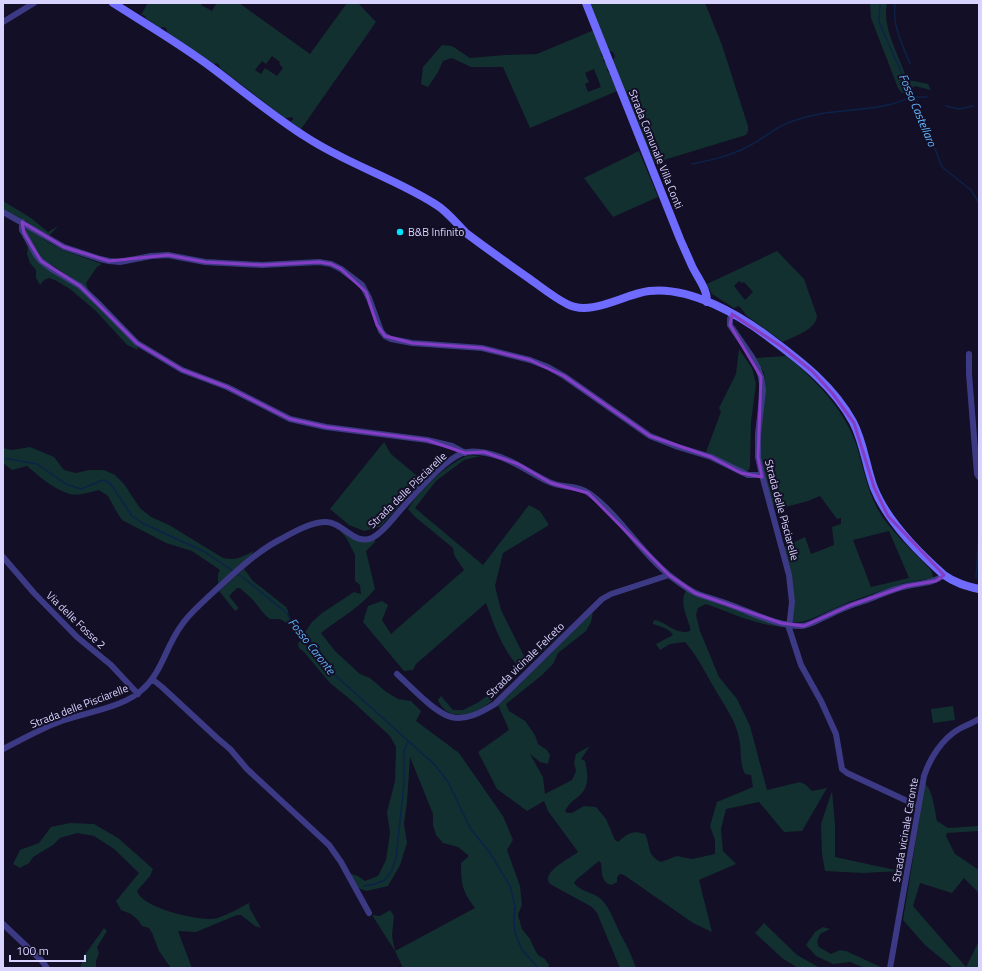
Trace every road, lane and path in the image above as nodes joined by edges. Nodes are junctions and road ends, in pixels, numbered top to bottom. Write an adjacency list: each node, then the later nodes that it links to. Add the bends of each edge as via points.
1 (34, 3): 4 (street)
2 (113, 3): 7 (main road, via 192,54 305,136 337,156 387,178 435,204 476,240 570,306 587,309 640,292 659,290 680,293)
3 (586, 3): 7 (main road, Strada Comunale Villa Conti, via 680,239 708,298)
4 (3, 22)
5 (3, 212): 6 (street)
6 (22, 222): 10 (street, via 22,230 41,261 80,286 137,343 182,370 226,387 290,419 326,427 427,440 452,446); 11 (street, via 64,247 109,261 120,262 168,255 206,262 255,265 319,262 330,264 362,285 370,298 381,331 391,339 482,348 548,366 650,436 678,448 711,457 748,475)
7 (707, 302): 8 (main road)
8 (732, 314): 11 (street, Strada delle Pisciarelle, via 730,325 758,368 761,377 758,457); 15 (main road, via 756,327 782,347 812,371 833,394 854,424 874,487 888,516)
9 (969, 354): 12 (street, via 971,411)
10 (465, 453): 14 (street, Strada delle Pisciarelle, via 484,452 502,457 558,486 580,488 588,492); 19 (street, Strada delle Pisciarelle, via 442,468 370,539 355,538 335,524 320,522 267,547 224,583 181,626)
11 (762, 475): 17 (street, Strada delle Pisciarelle, via 789,575 792,602)
12 (979, 477)
13 (3, 557): 20 (street, Via delle Fosse 2, via 77,637 111,666)
14 (669, 575): 17 (street, Strada delle Pisciarelle, via 695,593 772,621); 18 (street, Strada vicinale Felceto, via 606,596 495,704 475,715 449,717 425,700)
15 (944, 575): 16 (main road, via 961,584); 17 (street, Strada delle Pisciarelle, via 936,581 899,588 851,605 804,626)
16 (979, 589)
17 (788, 624): 23 (street, Strada delle Pisciarelle, via 801,665 822,701 836,734 842,769)
18 (397, 674)
19 (152, 680): 20 (street, Strada delle Pisciarelle); 24 (street, via 230,749 247,769 329,845)
20 (138, 694): 22 (street, Strada delle Pisciarelle, via 121,703 48,726)
21 (979, 719): 23 (street, Strada vicinale Caronte, via 954,733 937,750 924,776)
22 (3, 749)
23 (918, 806): 27 (street, Strada vicinale Caronte)
24 (369, 914)
25 (3, 924): 26 (street)
26 (47, 968)
27 (890, 968)

